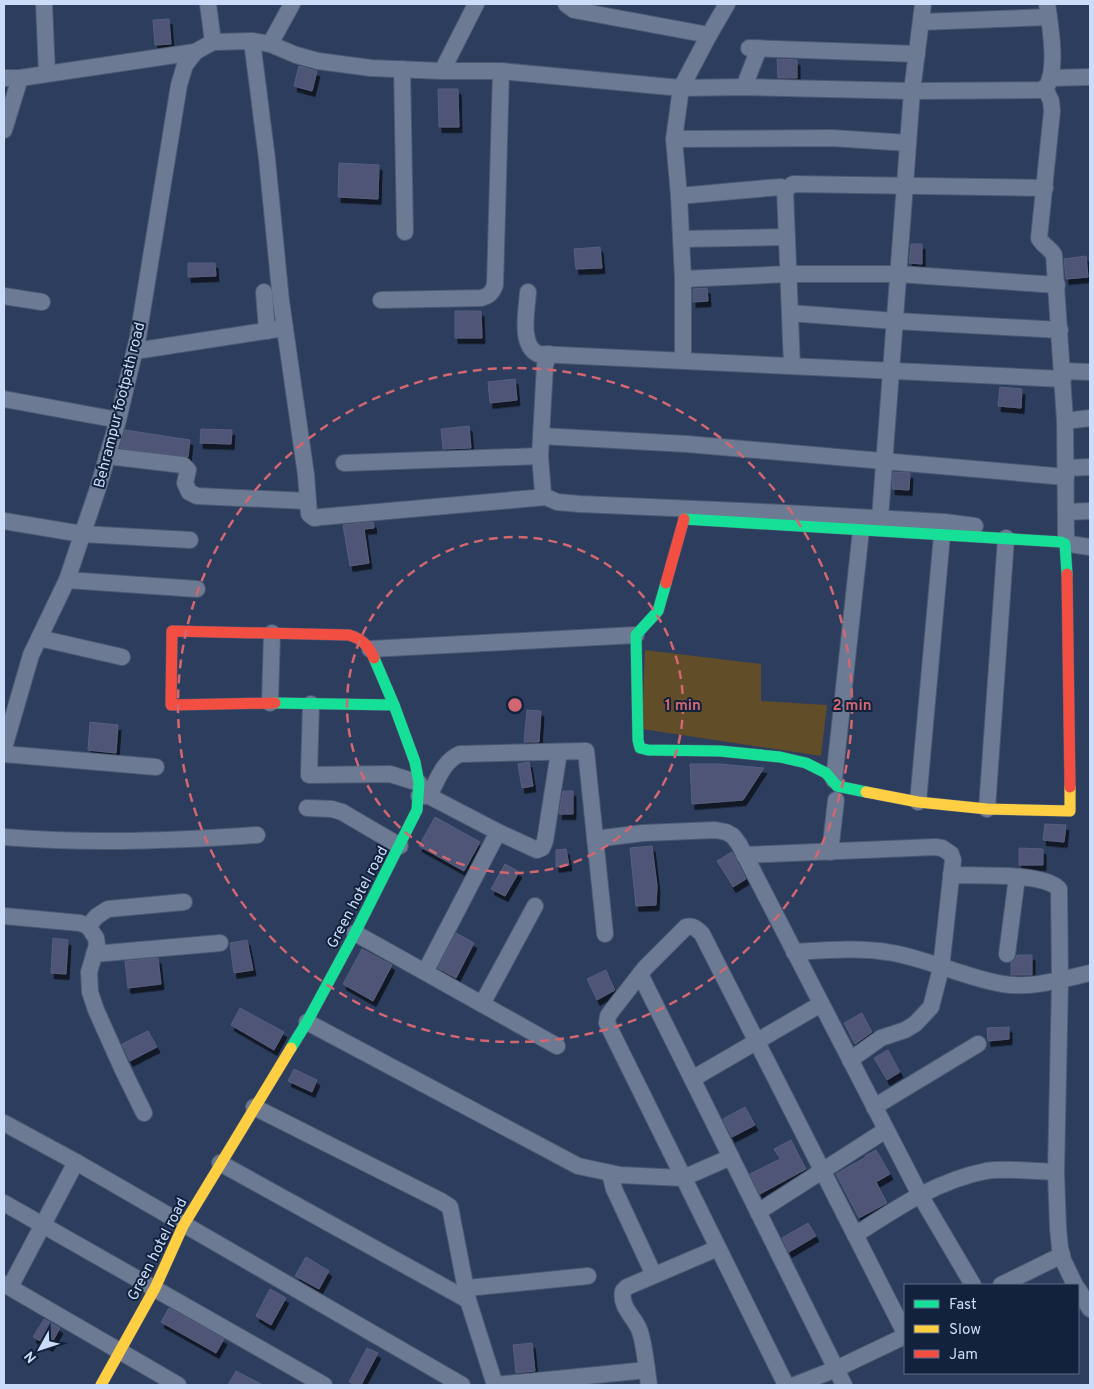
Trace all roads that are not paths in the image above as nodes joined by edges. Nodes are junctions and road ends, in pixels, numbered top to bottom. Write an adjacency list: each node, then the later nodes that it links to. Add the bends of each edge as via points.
1 (44, 4): 19 (street)
2 (208, 4): 11 (street)
3 (292, 4): 13 (street)
4 (476, 4): 17 (street)
5 (566, 4): 10 (street, via 574,10)
6 (727, 4): 10 (street)
7 (923, 4): 9 (street)
8 (1048, 10): 9 (street); 22 (street, via 1052,40)
9 (921, 22): 15 (street)
10 (709, 35): 23 (street)
11 (213, 42): 12 (street); 14 (street)
12 (252, 42): 13 (street); 47 (street)
13 (270, 44): 16 (street, via 318,61)
14 (196, 52): 19 (street); 50 (street, Behrampur footpath road, via 185,65 179,85)
15 (917, 54): 24 (street, via 754,48); 25 (street)
16 (402, 69): 17 (street); 33 (street)
17 (442, 71): 18 (street)
18 (500, 71): 23 (street); 43 (street, via 495,285 492,291 481,298)
19 (47, 72): 21 (street)
20 (1090, 77): 22 (street)
21 (12, 78): 26 (street)
22 (1048, 83): 25 (street, via 1038,90); 30 (street, via 1052,111)
23 (681, 88): 24 (street); 27 (street)
24 (744, 88): 25 (street)
25 (912, 91): 28 (street)
26 (4, 130)
27 (674, 139): 28 (street, via 832,138); 32 (street)
28 (908, 143): 29 (street)
29 (905, 186): 30 (street); 31 (street, via 803,183 793,184); 37 (street)
30 (1045, 188): 39 (street, via 1039,238 1054,255)
31 (785, 190): 32 (street, via 781,187); 34 (street)
32 (679, 196): 35 (street)
33 (406, 232)
34 (787, 237): 35 (street); 36 (street)
35 (681, 239): 38 (street)
36 (788, 274): 37 (street); 38 (street); 45 (street)
37 (898, 274): 39 (street); 46 (street)
38 (683, 278): 52 (street)
39 (1057, 285): 48 (street)
40 (264, 292): 49 (street)
41 (528, 292): 51 (street, via 527,343 533,352)
42 (4, 296): 44 (street)
43 (381, 300)
44 (42, 302)
45 (790, 313): 46 (street); 53 (street)
46 (895, 321): 48 (street); 54 (street)
47 (285, 328): 49 (street); 69 (street, via 306,475)
48 (1060, 330): 56 (street)
49 (267, 331): 50 (street)
50 (135, 351): 59 (street, Behrampur footpath road)
51 (548, 354): 52 (street); 61 (street, via 544,365)
52 (683, 360): 53 (street)
53 (792, 366): 54 (street)
54 (891, 370): 56 (street); 64 (street)
55 (1090, 372): 56 (street)
56 (1063, 375): 60 (street)
57 (4, 399): 59 (street)
58 (1090, 418): 60 (street)
59 (118, 420): 62 (street, Behrampur footpath road)
60 (1065, 421): 67 (street)
61 (541, 436): 63 (street); 64 (street, via 687,444)
62 (107, 456): 69 (street, via 183,465 188,470 185,484 197,496); 75 (street, Behrampur footpath road)
63 (540, 456): 65 (street); 68 (street, via 542,488)
64 (884, 461): 67 (street); 72 (street)
65 (344, 463)
66 (1090, 467): 67 (street)
67 (1066, 472): 71 (street)
68 (546, 497): 69 (street, via 314,518 309,514); 72 (street, via 557,502 580,504)
69 (306, 501)
70 (1090, 511): 71 (street)
71 (1066, 512): 78 (street)
72 (880, 518): 78 (street, via 944,522)
73 (4, 521): 75 (street)
74 (862, 530): 76 (street); 84 (street, via 684,520 658,610); 95 (street)
75 (82, 534): 79 (street); 81 (street, Behrampur footpath road)
76 (942, 535): 77 (street); 98 (street)
77 (1006, 538): 100 (street); 100 (street, via 1065,544 1070,811)
78 (1066, 538): 80 (street, via 1070,544)
79 (190, 540)
80 (1090, 547)
81 (66, 580): 82 (street); 85 (street, Behrampur footpath road)
82 (198, 589)
83 (272, 633): 86 (street, via 349,635 361,639); 88 (street); 88 (street, via 172,631 171,705)
84 (636, 636): 86 (street); 95 (street, via 640,748 718,749 766,755 820,768)
85 (39, 638): 87 (street); 91 (street, Behrampur footpath road)
86 (370, 649): 90 (street, Green hotel road)
87 (122, 657)
88 (270, 704): 89 (street)
89 (311, 704): 90 (street); 96 (street, via 310,775 390,774)
90 (394, 705): 96 (street, Green hotel road, via 415,762)
91 (4, 748)
92 (559, 752): 96 (street, via 460,754 450,760); 101 (street, via 542,848 532,849); 104 (street, via 586,751)
93 (4, 754): 94 (street)
94 (156, 768)
95 (834, 780): 98 (street, via 836,786)
96 (422, 792): 101 (street); 105 (street, Green hotel road)
97 (836, 800): 106 (street)
98 (918, 802): 100 (street)
99 (306, 808): 105 (street, via 342,812)
100 (987, 809)
101 (498, 832): 121 (street)
102 (257, 835): 103 (street, via 139,842)
103 (4, 837)
104 (595, 839): 107 (street, via 714,830 733,836); 115 (street)
105 (400, 846): 114 (street, Green hotel road)
106 (830, 852): 107 (street); 108 (street, via 942,848 951,854 953,860)
107 (744, 854): 117 (street)
108 (951, 875): 109 (street); 120 (street)
109 (1017, 877): 119 (street); 124 (street, via 1048,882 1059,889)
110 (184, 902): 113 (street, via 108,909)
111 (535, 906): 125 (street)
112 (4, 916): 113 (street)
113 (88, 926): 118 (street, via 96,938)
114 (355, 933): 121 (street); 127 (street, Green hotel road)
115 (606, 934)
116 (220, 943): 118 (street)
117 (794, 952): 120 (street, via 867,950 916,958); 126 (street)
118 (94, 954): 135 (street, via 89,972 90,992)
119 (1007, 954)
120 (941, 968): 124 (street, via 1004,984 1026,985); 131 (street, via 931,1007 921,1020 905,1030 881,1038)
121 (425, 972): 125 (street)
122 (1090, 973): 124 (street)
123 (640, 974): 128 (street, via 683,929 695,927 702,934); 132 (street); 144 (street, via 608,1016 607,1023)
124 (1060, 980): 142 (street)
125 (482, 1004): 130 (street)
126 (821, 1004): 128 (street); 131 (street)
127 (307, 1022): 133 (street, Green hotel road); 143 (street, via 578,1166)
128 (756, 1042): 132 (street); 141 (street)
129 (978, 1044): 134 (street)
130 (557, 1046)
131 (850, 1060): 134 (street)
132 (692, 1079): 138 (street)
133 (254, 1107): 140 (street, Green hotel road); 161 (street, via 446,1204 451,1211)
134 (874, 1107): 137 (street)
135 (144, 1113)
136 (4, 1123): 139 (street)
137 (886, 1130): 141 (street); 145 (street)
138 (731, 1156): 144 (street); 147 (street)
139 (76, 1162): 148 (street); 149 (street)
140 (220, 1163): 149 (street, Green hotel road); 161 (street)
141 (822, 1171): 147 (street); 150 (street)
142 (1056, 1172): 145 (street, via 986,1171); 152 (street)
143 (610, 1173): 144 (street); 153 (street, via 614,1189)
144 (683, 1178): 151 (street)
145 (920, 1195): 150 (street); 155 (street)
146 (4, 1203): 148 (street)
147 (758, 1212): 166 (street)
148 (43, 1225): 158 (street); 159 (street)
149 (183, 1226): 159 (street, Green hotel road); 171 (street)
150 (855, 1235): 163 (street)
151 (718, 1248): 153 (street); 173 (street)
152 (1062, 1255): 156 (street); 157 (street)
153 (654, 1275): 167 (street, via 627,1287 622,1294 624,1306 639,1329)
154 (588, 1276): 161 (street)
155 (972, 1284)
156 (1003, 1284)
157 (1074, 1284)
158 (7, 1286): 165 (street)
159 (155, 1288): 165 (street, Green hotel road); 170 (street)
160 (1079, 1291): 162 (street)
161 (467, 1294): 172 (street)
162 (1090, 1309)
163 (904, 1332)
164 (904, 1335): 166 (street)
165 (119, 1352): 168 (street, Green hotel road); 169 (street)
166 (836, 1370): 174 (street); 175 (street)
167 (648, 1378): 172 (street)
168 (101, 1385)
169 (178, 1385)
170 (324, 1385)
171 (462, 1385)
172 (495, 1385)
173 (786, 1385)
174 (796, 1385)
175 (844, 1385)

